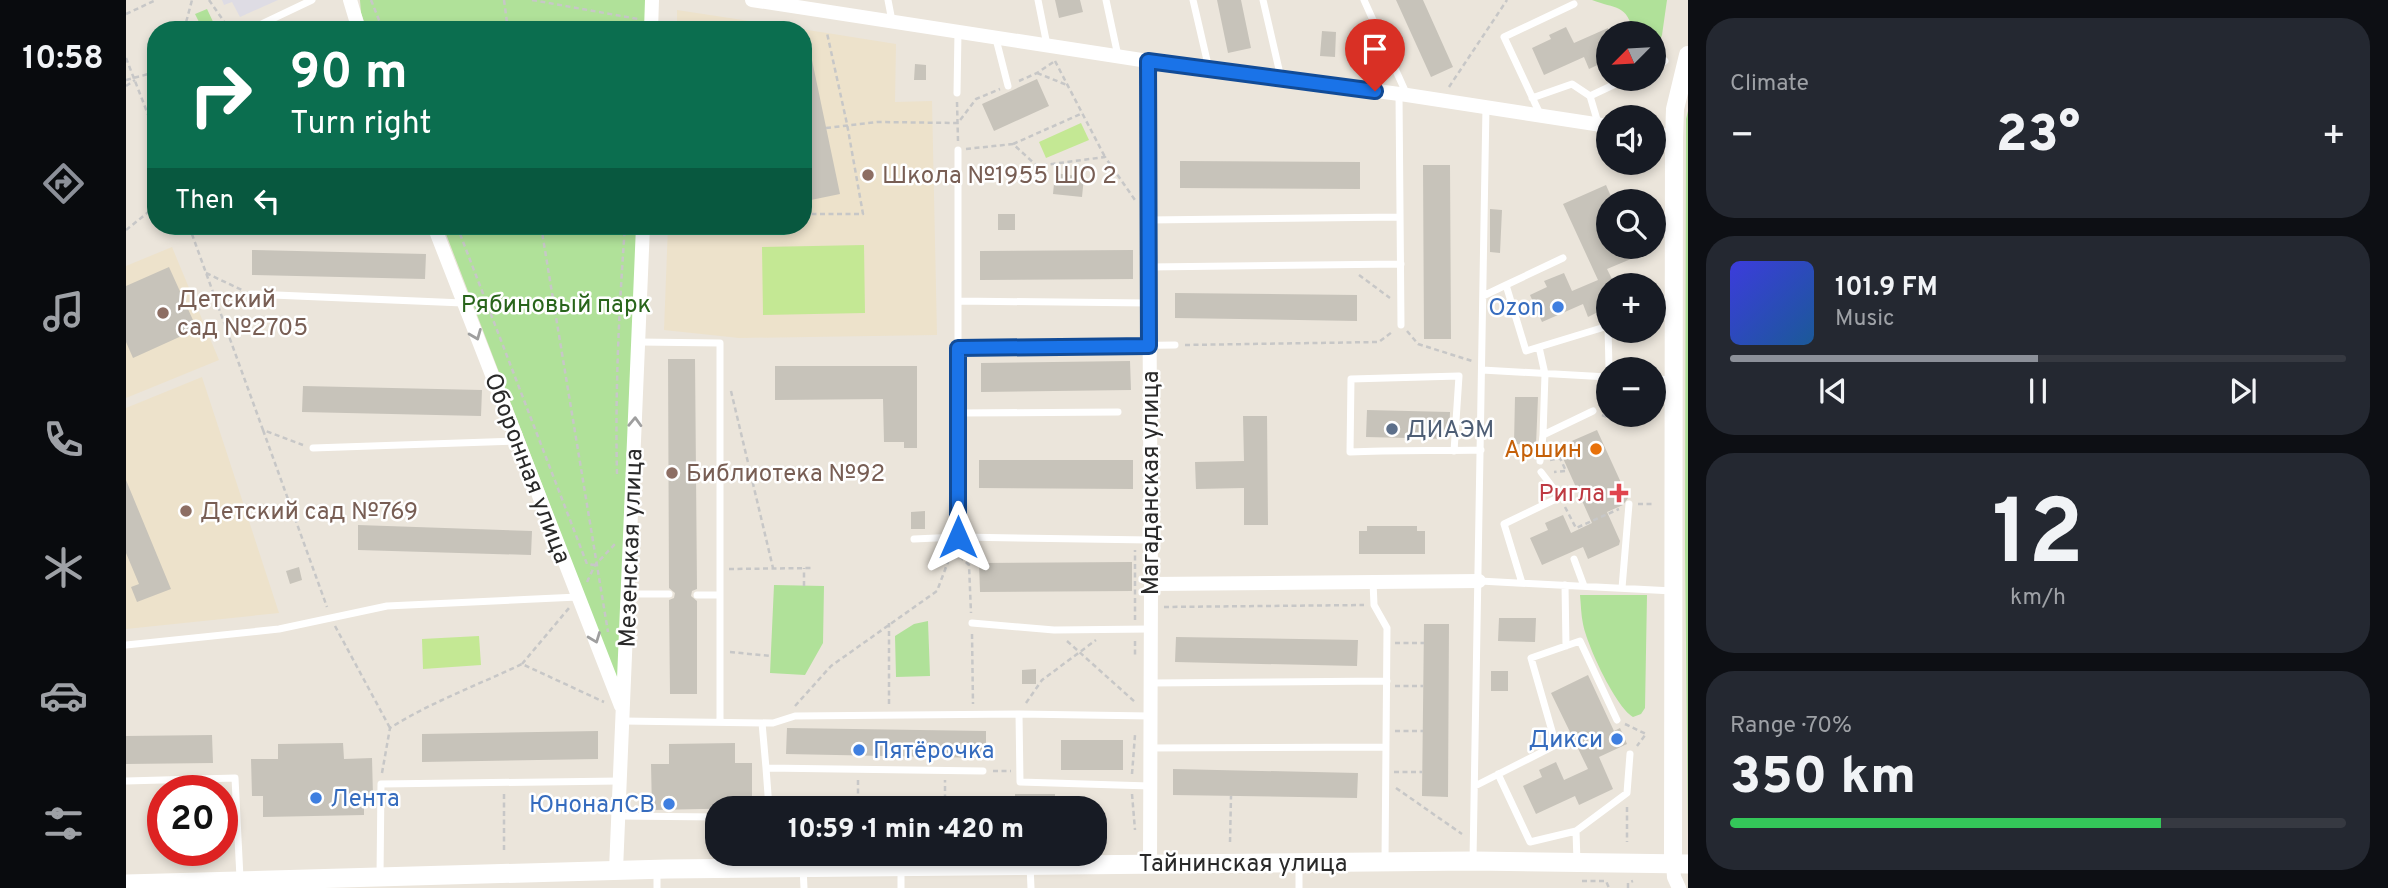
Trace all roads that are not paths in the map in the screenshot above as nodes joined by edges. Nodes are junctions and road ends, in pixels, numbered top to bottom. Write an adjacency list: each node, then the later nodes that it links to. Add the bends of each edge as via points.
1 (312, 0): 12 (lane)
2 (350, 0): 13 (street)
3 (652, 0): 14 (street)
4 (752, 0): 15 (street)
5 (888, 0): 15 (lane)
6 (1038, 0): 18 (lane)
7 (1106, 0): 20 (lane)
8 (1193, 0): 22 (lane)
9 (1263, 0): 23 (lane)
10 (1364, 0): 27 (lane)
11 (1574, 4): 29 (lane, via 1504,37)
12 (268, 21)
13 (356, 21)
14 (651, 21)
15 (892, 22): 16 (street)
16 (958, 32): 17 (street); 26 (lane)
17 (996, 38): 18 (street); 24 (lane)
18 (1047, 46): 20 (street)
19 (1688, 55): 35 (street, via 1675,109)
20 (1119, 57): 21 (street)
21 (1148, 61): 22 (street); 38 (street, Магаданская улица)
22 (1209, 69): 23 (street)
23 (1281, 79): 27 (street)
24 (1008, 86)
25 (1601, 91): 28 (lane)
26 (957, 93)
27 (1403, 95): 30 (street); 37 (lane)
28 (1590, 96): 29 (lane, via 1572,84); 31 (lane)
29 (1532, 98): 32 (lane)
30 (1486, 106): 32 (street); 46 (lane)
31 (1596, 109)
32 (1540, 114): 33 (street)
33 (1596, 124)
34 (1666, 136): 35 (street)
35 (1674, 138): 61 (street)
36 (958, 150): 47 (lane)
37 (1400, 217): 38 (lane); 42 (lane)
38 (1149, 220): 43 (street, Магаданская улица)
39 (437, 235): 48 (street, Оборонная улица)
40 (643, 235): 51 (street, Мезенская улица)
41 (1563, 258): 44 (lane)
42 (1401, 264): 43 (lane); 50 (lane)
43 (1149, 267): 49 (street, Магаданская улица)
44 (1506, 285): 46 (lane); 54 (lane, via 1526,351)
45 (251, 294): 48 (lane)
46 (1483, 296): 57 (lane)
47 (958, 301): 49 (lane); 55 (lane)
48 (463, 303): 66 (street, Оборонная улица, one-way to 66)
49 (1149, 303): 53 (street, Магаданская улица)
50 (1401, 325)
51 (638, 342): 85 (street, Мезенская улица, one-way to 51); 88 (lane, via 720,343)
52 (1175, 345): 53 (lane)
53 (1149, 346): 55 (lane); 75 (street, Магаданская улица)
54 (1539, 347): 56 (lane, via 1608,326); 58 (lane)
55 (958, 348): 64 (lane)
56 (1609, 357)
57 (1482, 367): 58 (lane); 69 (lane)
58 (1545, 374): 59 (lane); 65 (lane)
59 (1596, 376)
60 (1666, 380): 61 (lane)
61 (1674, 380): 84 (street)
62 (1593, 411): 65 (lane)
63 (1118, 412): 64 (lane)
64 (958, 413): 73 (lane)
65 (1543, 435): 70 (lane)
66 (518, 441): 67 (lane); 89 (street, Оборонная улица)
67 (313, 448)
68 (1454, 450): 68 (lane, via 1350,452 1352,379 1459,376); 69 (lane)
69 (1481, 450): 77 (lane)
70 (1540, 461)
71 (1541, 472): 79 (lane, via 1560,497 1504,524)
72 (1629, 504): 83 (lane)
73 (958, 537): 74 (lane); 75 (lane)
74 (914, 539)
75 (1151, 540): 80 (street, Магаданская улица)
76 (1574, 559): 82 (lane)
77 (1479, 581): 78 (street); 79 (lane); 111 (lane)
78 (1373, 582): 80 (street); 95 (lane, via 1374,605 1387,628)
79 (1521, 583): 81 (lane)
80 (1151, 584): 91 (street, Магаданская улица)
81 (1565, 585): 82 (lane); 93 (lane)
82 (1584, 586): 83 (lane)
83 (1622, 588): 84 (lane)
84 (1673, 591): 121 (street)
85 (628, 594): 86 (lane); 97 (street, Мезенская улица)
86 (669, 594)
87 (697, 595): 88 (lane)
88 (720, 595): 100 (lane)
89 (579, 597): 92 (lane, via 387,606 279,629); 97 (street, Оборонная улица, one-way to 97)
90 (972, 623): 91 (lane, via 1054,630)
91 (1151, 629): 94 (street, Магаданская улица)
92 (126, 645)
93 (1566, 646): 99 (lane, via 1580,641); 107 (lane, via 1531,658 1556,745)
94 (1151, 683): 95 (lane); 98 (street, Магаданская улица)
95 (1387, 683): 102 (lane)
96 (1019, 714): 98 (lane); 101 (lane, via 796,716); 110 (lane, via 1020,782)
97 (623, 716): 100 (lane); 109 (street, Мезенская улица)
98 (1143, 716): 103 (street, Магаданская улица)
99 (1617, 720)
100 (720, 722): 101 (lane)
101 (762, 723): 105 (lane)
102 (1386, 747): 103 (lane); 118 (lane)
103 (1150, 748): 110 (street, Магаданская улица)
104 (1630, 754): 115 (lane, via 1627,793)
105 (766, 768): 106 (lane); 112 (lane)
106 (982, 771)
107 (1498, 774): 111 (lane); 115 (lane, via 1530,842)
108 (126, 781): 131 (lane, via 235,778)
109 (620, 781): 113 (street, Мезенская улица); 130 (lane, via 381,784)
110 (1150, 786): 119 (street, Магаданская улица)
111 (1475, 786): 116 (lane)
112 (768, 796)
113 (619, 816): 114 (lane); 127 (street, Мезенская улица)
114 (705, 817)
115 (1576, 831): 128 (lane)
116 (1473, 852): 118 (main road, Тайнинская улица); 128 (main road, Тайнинская улица)
117 (1299, 862): 118 (main road, Тайнинская улица); 119 (main road, Тайнинская улица); 136 (lane)
118 (1385, 862)
119 (1150, 863): 120 (main road, Тайнинская улица)
120 (1107, 864)
121 (1680, 864): 128 (main road, Тайнинская улица); 137 (street, via 1674,877)
122 (742, 866): 129 (main road, Тайнинская улица)
123 (795, 866): 126 (main road, Тайнинская улица)
124 (901, 866): 126 (main road, Тайнинская улица); 134 (lane)
125 (1031, 866): 135 (lane)
126 (803, 868): 133 (lane)
127 (617, 870): 129 (main road, Тайнинская улица); 130 (main road, Тайнинская улица)
128 (1574, 872)
129 (657, 879)
130 (388, 880): 131 (main road, Тайнинская улица)
131 (240, 881): 132 (main road, Тайнинская улица)
132 (126, 884)
133 (804, 888)
134 (901, 888)
135 (1031, 888)
136 (1299, 888)
137 (1679, 888)

